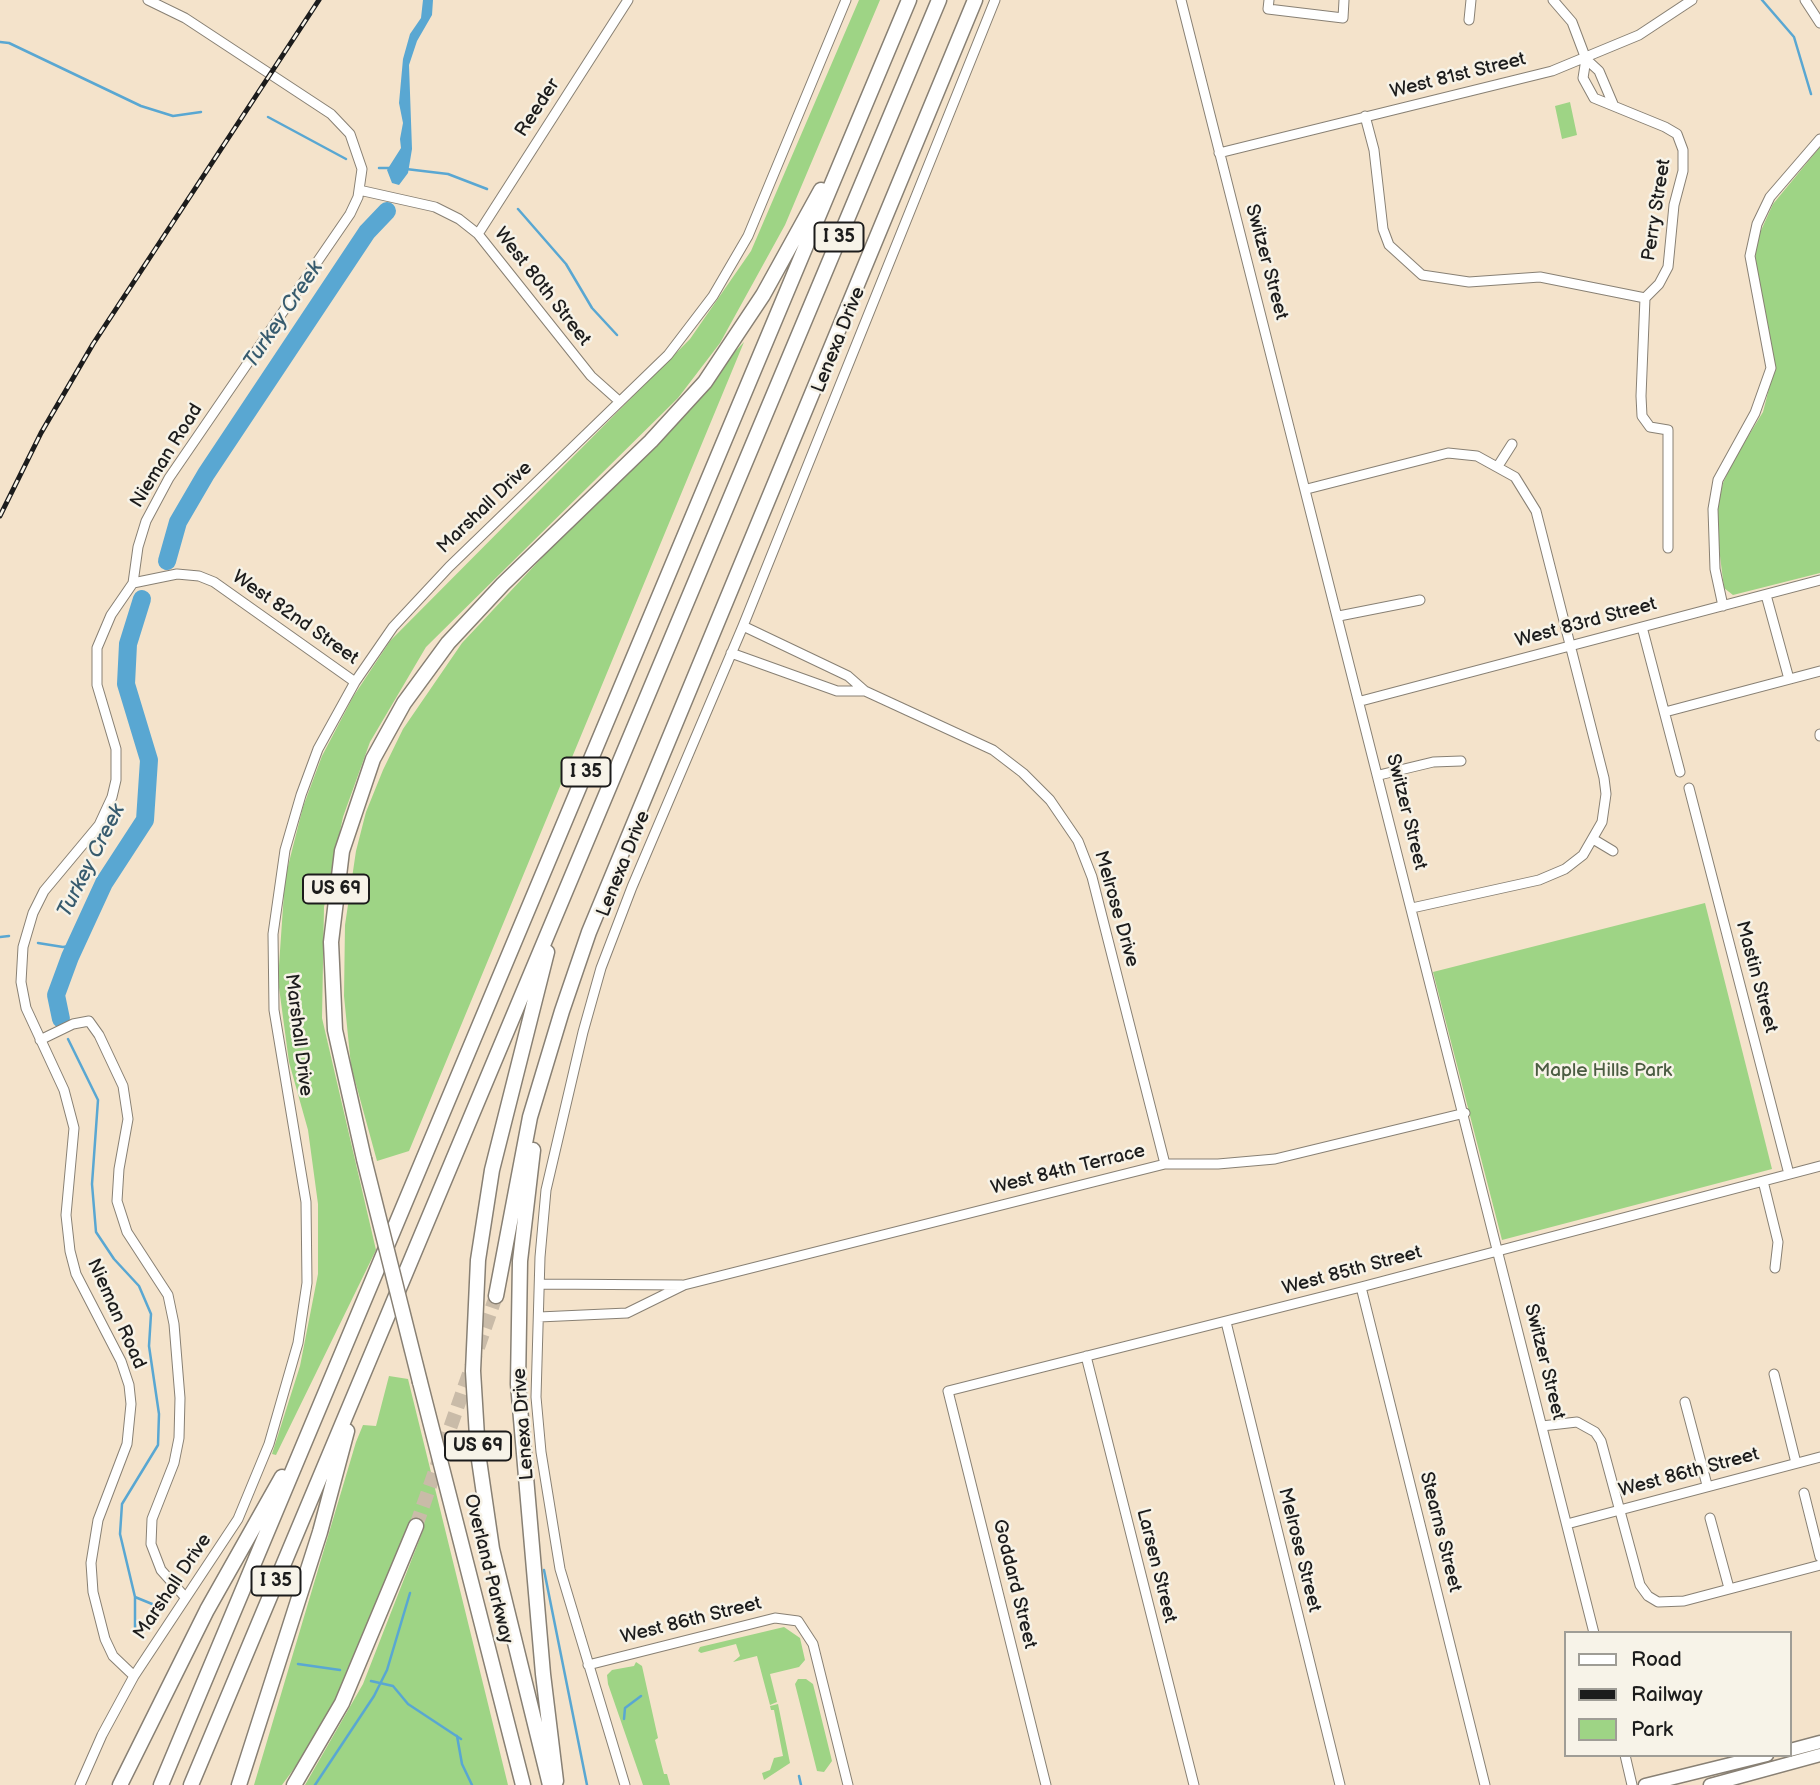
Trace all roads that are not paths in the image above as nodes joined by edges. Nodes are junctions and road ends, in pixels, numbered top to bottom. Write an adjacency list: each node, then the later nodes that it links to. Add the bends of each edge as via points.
1 (148, 0): 23 (street, Nieman Road, via 185,18 341,122 358,152 362,169)
2 (628, 0): 24 (street, Reeder)
3 (846, 0): 26 (street, Marshall Drive, via 733,265 686,333)
4 (909, 0): 20 (highway, I 35)
5 (939, 0): 53 (highway, I 35)
6 (975, 0): 55 (highway, via 589,932)
7 (995, 0): 37 (street, Lenexa Drive)
8 (1181, 0): 22 (street, Switzer Street)
9 (1269, 0): 10 (street, via 1268,9 1343,18)
10 (1344, 0)
11 (1471, 0): 15 (street)
12 (1553, 0): 17 (street, Perry Street, via 1572,22)
13 (1692, 0): 17 (street, West 81st Street, via 1639,36)
14 (1805, 0): 16 (street)
15 (1469, 20)
16 (1820, 23)
17 (1586, 59): 18 (street, Perry Street, via 1599,71); 18 (street, Perry Street, via 1583,78 1594,98); 19 (street, West 81st Street)
18 (1613, 104): 25 (street, Perry Street, via 1677,134 1684,150 1668,267 1660,284)
19 (1365, 116): 22 (street, West 81st Street); 25 (street, via 1374,150 1383,229 1389,245 1422,275 1460,282 1540,277)
20 (857, 125): 75 (highway, I 35); 103 (highway, Overland Parkway / US 69, bridge, via 763,295 705,382 651,441 503,584 448,643 404,703 373,759 342,851 331,942 335,1030)
21 (1820, 139): 35 (street, via 1770,197 1757,223 1750,256 1771,368 1755,413 1718,480 1713,509 1715,569)
22 (1219, 153): 29 (street, Switzer Street)
23 (359, 190): 24 (street, West 80th Street, via 435,207); 32 (street, Nieman Road, via 350,214 157,499 138,547)
24 (478, 234): 26 (street, West 80th Street, via 591,376)
25 (1645, 298): 30 (street, via 1642,416 1650,427 1668,429)
26 (619, 401): 43 (street, Marshall Drive, via 419,598)
27 (1511, 444): 28 (street)
28 (1498, 466): 29 (street, via 1477,456 1448,453); 39 (street, via 1522,486 1536,511)
29 (1307, 489): 36 (street, Switzer Street)
30 (1668, 548)
31 (1820, 580): 33 (street, West 83rd Street)
32 (133, 583): 43 (street, West 82nd Street, via 186,574 214,582); 56 (street, Nieman Road, via 103,630 95,666 116,749 113,797 99,825 44,891 26,935 22,992)
33 (1766, 595): 35 (street, West 83rd Street); 42 (street)
34 (1420, 600): 36 (street)
35 (1723, 606): 38 (street, West 83rd Street)
36 (1339, 615): 45 (street, Switzer Street)
37 (743, 626): 40 (street, Lenexa Drive); 44 (street, Melrose Drive, via 848,676)
38 (1642, 627): 39 (street, West 83rd Street); 46 (street)
39 (1570, 646): 45 (street, West 83rd Street); 51 (street, via 1605,786 1602,822)
40 (732, 653): 44 (street, Melrose Drive, via 836,691); 64 (street, Lenexa Drive, via 632,887 595,988 546,1190)
41 (1820, 671): 42 (street)
42 (1789, 679): 46 (street)
43 (355, 682): 88 (street, Marshall Drive, via 331,722 300,795 285,850 273,934 274,1010 306,1202 307,1283 298,1343 256,1480 225,1542)
44 (865, 691): 58 (street, Melrose Drive, via 993,750 1033,781 1071,830 1092,877)
45 (1361, 701): 49 (street, Switzer Street)
46 (1665, 712): 48 (street)
47 (1461, 761): 49 (street, via 1433,762)
48 (1680, 772)
49 (1379, 775): 54 (street, Switzer Street)
50 (1689, 788): 60 (street, Mastin Street)
51 (1593, 839): 52 (street); 54 (street, via 1583,855 1554,875)
52 (1614, 851)
53 (562, 898): 72 (highway, I 35); 104 (highway, US 69, via 492,1170 473,1321 474,1409 492,1549)
54 (1412, 908): 57 (street, Switzer Street)
55 (562, 1012): 67 (highway, via 530,1117); 105 (highway, via 529,1173 517,1350 543,1674)
56 (40, 1040): 88 (street, Nieman Road, via 89,1021 123,1086 128,1119 117,1201 127,1232 168,1294 180,1398 179,1438 152,1519 151,1544 161,1570); 91 (street, Nieman Road, via 64,1090 74,1128 66,1215 70,1251 80,1284 129,1385 127,1444 98,1520 92,1563 93,1592 105,1639 113,1656)
57 (1465, 1113): 58 (street, West 84th Terrace, via 1275,1159); 62 (street, Switzer Street)
58 (1165, 1164): 65 (street, West 84th Terrace)
59 (1820, 1166): 60 (street, West 85th Street)
60 (1789, 1174): 61 (street, West 85th Street)
61 (1763, 1181): 62 (street, West 85th Street); 63 (street, via 1778,1242)
62 (1498, 1251): 66 (street, West 85th Street); 76 (street, Switzer Street)
63 (1775, 1268)
64 (540, 1284): 65 (street, West 84th Terrace); 68 (street, Lenexa Drive)
65 (684, 1285): 68 (street, West 84th Terrace, via 627,1313)
66 (1361, 1287): 69 (street, West 85th Street); 111 (street, Stearns Street)
67 (496, 1296)
68 (538, 1317): 90 (street, Lenexa Drive, via 536,1397 541,1451 560,1569)
69 (1226, 1322): 70 (street, West 85th Street); 110 (street, Melrose Street)
70 (1086, 1356): 73 (street, West 85th Street); 109 (street, Larsen Street)
71 (1774, 1374): 78 (street)
72 (361, 1377): 100 (highway, I 35); 101 (highway, via 320,1532)
73 (948, 1391): 108 (street, Goddard Street)
74 (1685, 1402): 79 (street)
75 (315, 1419): 98 (highway, via 207,1610); 99 (highway, I 35)
76 (1542, 1426): 81 (street, via 1577,1422 1595,1432); 83 (street, Switzer Street)
77 (1820, 1457): 78 (street, West 86th Street)
78 (1796, 1462): 79 (street, West 86th Street)
79 (1707, 1485): 81 (street, West 86th Street)
80 (1804, 1493): 85 (street)
81 (1619, 1510): 83 (street, West 86th Street); 87 (street, via 1640,1585 1648,1596 1670,1604)
82 (1710, 1518): 87 (street)
83 (1567, 1524): 89 (street, Switzer Street)
84 (416, 1526): 102 (highway, via 342,1703)
85 (1820, 1557)
86 (1820, 1565): 87 (street)
87 (1729, 1588)
88 (185, 1597): 91 (street, Marshall Drive)
89 (1594, 1631)
90 (588, 1665): 106 (street, Lenexa Drive); 107 (street, West 86th Street, via 775,1618 803,1625 813,1644)
91 (134, 1676): 97 (street, Marshall Drive)
92 (1820, 1742): 93 (main road)
93 (1792, 1749)
94 (1820, 1755): 114 (main road)
95 (1625, 1757): 112 (street)
96 (1759, 1757): 113 (main road)
97 (80, 1785)
98 (120, 1785)
99 (162, 1785)
100 (191, 1785)
101 (239, 1785)
102 (294, 1785)
103 (523, 1785)
104 (550, 1785)
105 (557, 1785)
106 (625, 1785)
107 (848, 1785)
108 (1046, 1785)
109 (1194, 1785)
110 (1340, 1785)
111 (1485, 1785)
112 (1632, 1785)
113 (1645, 1785)
114 (1710, 1785)

